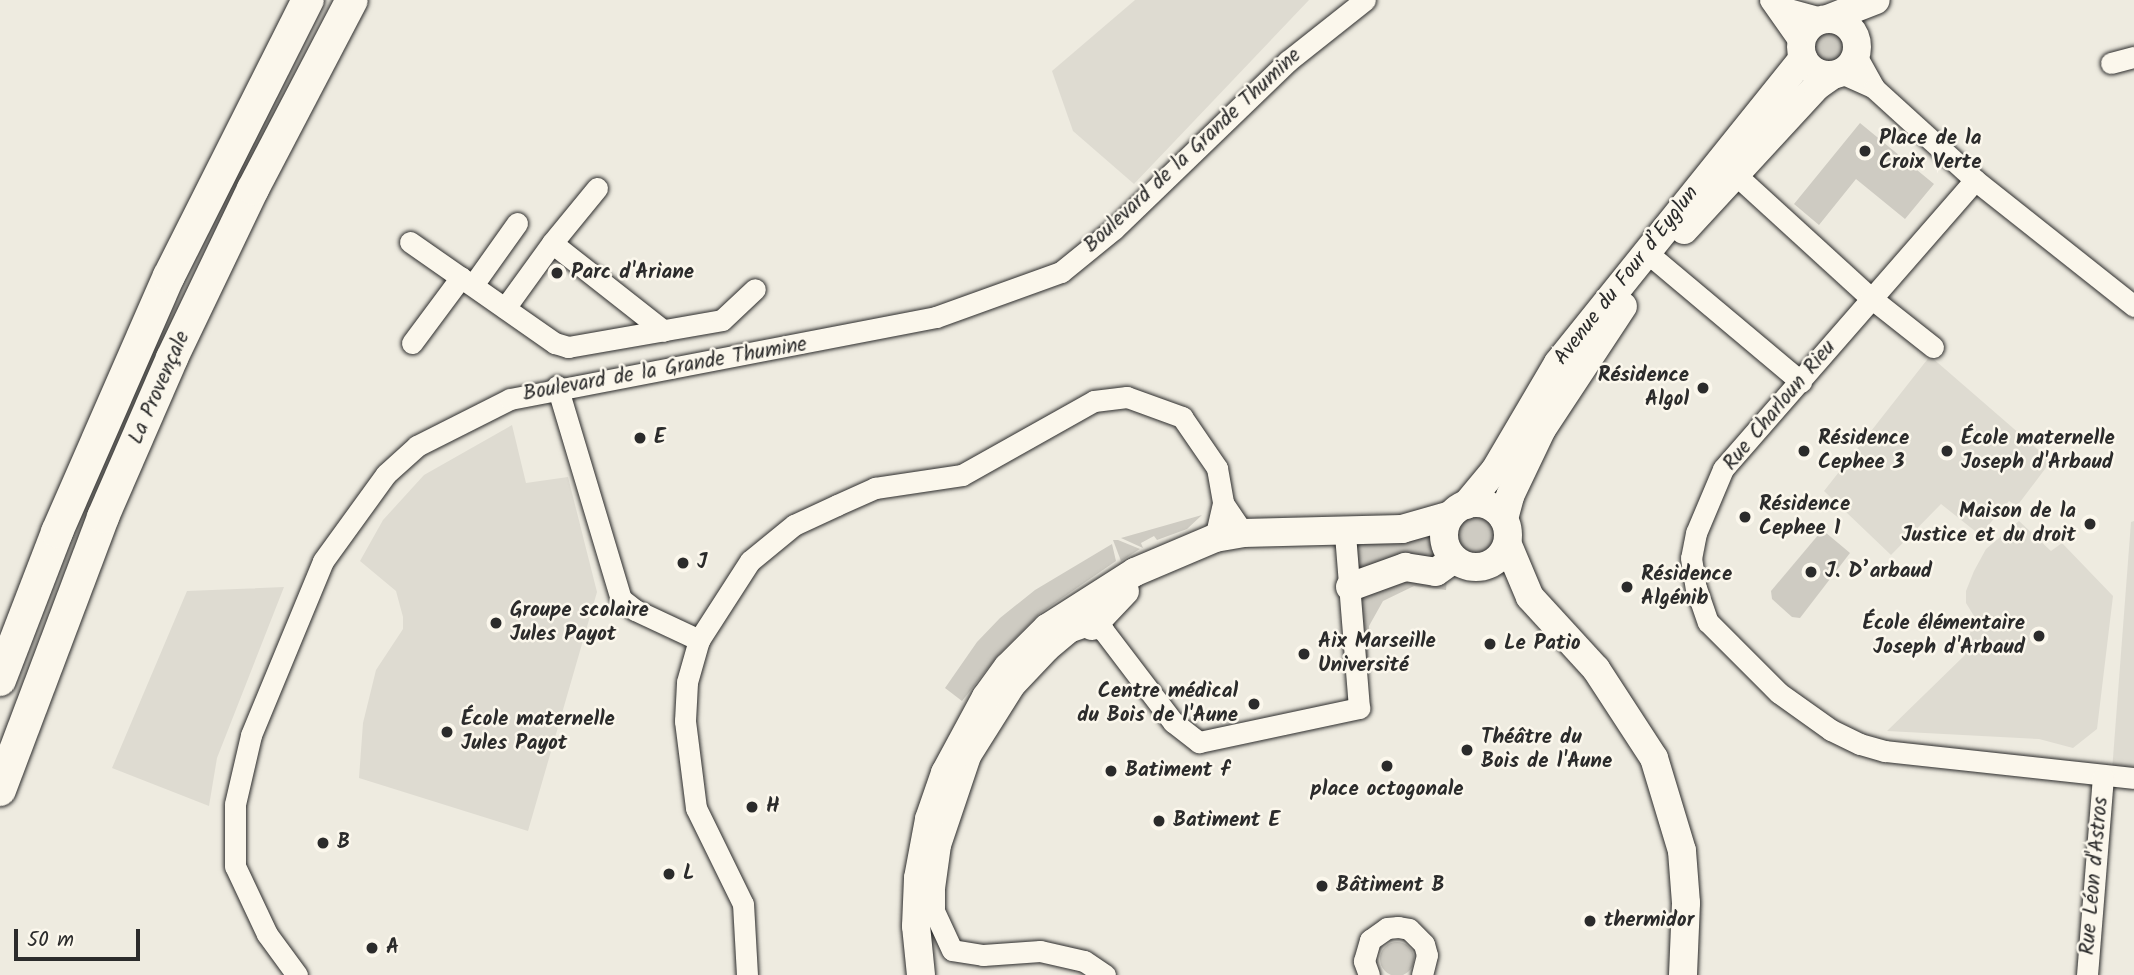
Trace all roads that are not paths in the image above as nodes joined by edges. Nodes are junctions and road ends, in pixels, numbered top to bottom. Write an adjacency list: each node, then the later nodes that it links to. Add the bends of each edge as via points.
1 (308, 0): 38 (highway, La Provençale, via 169,276 57,532)
2 (352, 0): 41 (highway, La Provençale, via 253,189 172,358 103,517)
3 (1365, 0): 27 (street, Boulevard de la Grande Thumine, via 1288,61 1114,229 1060,272 936,317 769,352)
4 (1877, 0): 6 (main road, via 1849,15); 9 (main road)
5 (1773, 3): 6 (street); 7 (street)
6 (1827, 18): 7 (main road, via 1808,27); 9 (main road, via 1841,21)
7 (1802, 51): 9 (main road, via 1821,74); 29 (main road, Avenue du Four d’Eyglun, via 1558,363 1495,470)
8 (2134, 57): 10 (street)
9 (1847, 60): 11 (main road, Avenue du Four d’Eyglun); 12 (street)
10 (2111, 62)
11 (1735, 174): 17 (main road, Avenue du Four d’Eyglun); 20 (street)
12 (1975, 180): 20 (street, Rue Charloun Rieu); 21 (street)
13 (597, 188): 16 (street)
14 (517, 223): 18 (street)
15 (410, 242): 18 (street)
16 (552, 243): 22 (street); 23 (street)
17 (1657, 261): 26 (street); 30 (main road, Avenue du Four d’Eyglun, via 1542,429 1510,496)
18 (467, 281): 22 (street); 24 (street)
19 (755, 289): 23 (street, via 722,320)
20 (1871, 298): 25 (street); 26 (street, Rue Charloun Rieu)
21 (2134, 306)
22 (505, 309): 23 (street, via 568,347)
23 (664, 331)
24 (412, 343)
25 (1933, 347)
26 (1801, 382): 39 (street, Rue Charloun Rieu, via 1723,470 1704,509 1691,558 1708,622 1779,693 1831,730 1860,744)
27 (557, 386): 37 (street, via 621,598 635,610); 43 (street, Boulevard de la Grande Thumine, via 510,399 417,446 386,474 352,516 323,561 303,606 251,735 233,835 235,866 267,934)
28 (1223, 503): 31 (street); 33 (street); 37 (street, via 1217,468 1181,417 1127,397 1094,401 962,475 876,488 794,526 750,561)
29 (1458, 510): 30 (main road, via 1488,505); 32 (main road, via 1402,529); 34 (main road, via 1444,533)
30 (1506, 532): 34 (main road, via 1494,563 1463,565); 48 (main road, via 1530,597 1602,677 1654,758 1682,851)
31 (1243, 533): 32 (main road); 33 (main road)
32 (1345, 533): 35 (street)
33 (1205, 542): 36 (main road, via 1123,593); 44 (main road, via 1118,581 1047,628 986,697 963,733 929,819 916,902)
34 (1454, 559): 35 (main road, via 1436,572 1405,567)
35 (1350, 587): 36 (street, via 1359,708 1199,742 1174,722)
36 (1098, 628): 45 (street, via 1072,631 1014,686 984,730 955,789 934,888 934,911 952,950 983,955 1040,951 1084,961)
37 (699, 640): 42 (street, via 687,682 685,721 696,808 743,904)
38 (0, 680)
39 (2103, 778): 40 (street, Rue Charloun Rieu); 49 (street, Rue Léon d'Astros)
40 (2134, 778)
41 (0, 790)
42 (743, 974)
43 (297, 975)
44 (921, 975)
45 (1105, 975)
46 (1369, 975): 47 (street, via 1364,961 1370,940 1387,928 1398,927 1409,929 1424,944 1427,955)
47 (1422, 975)
48 (1687, 975)
49 (2087, 975)

